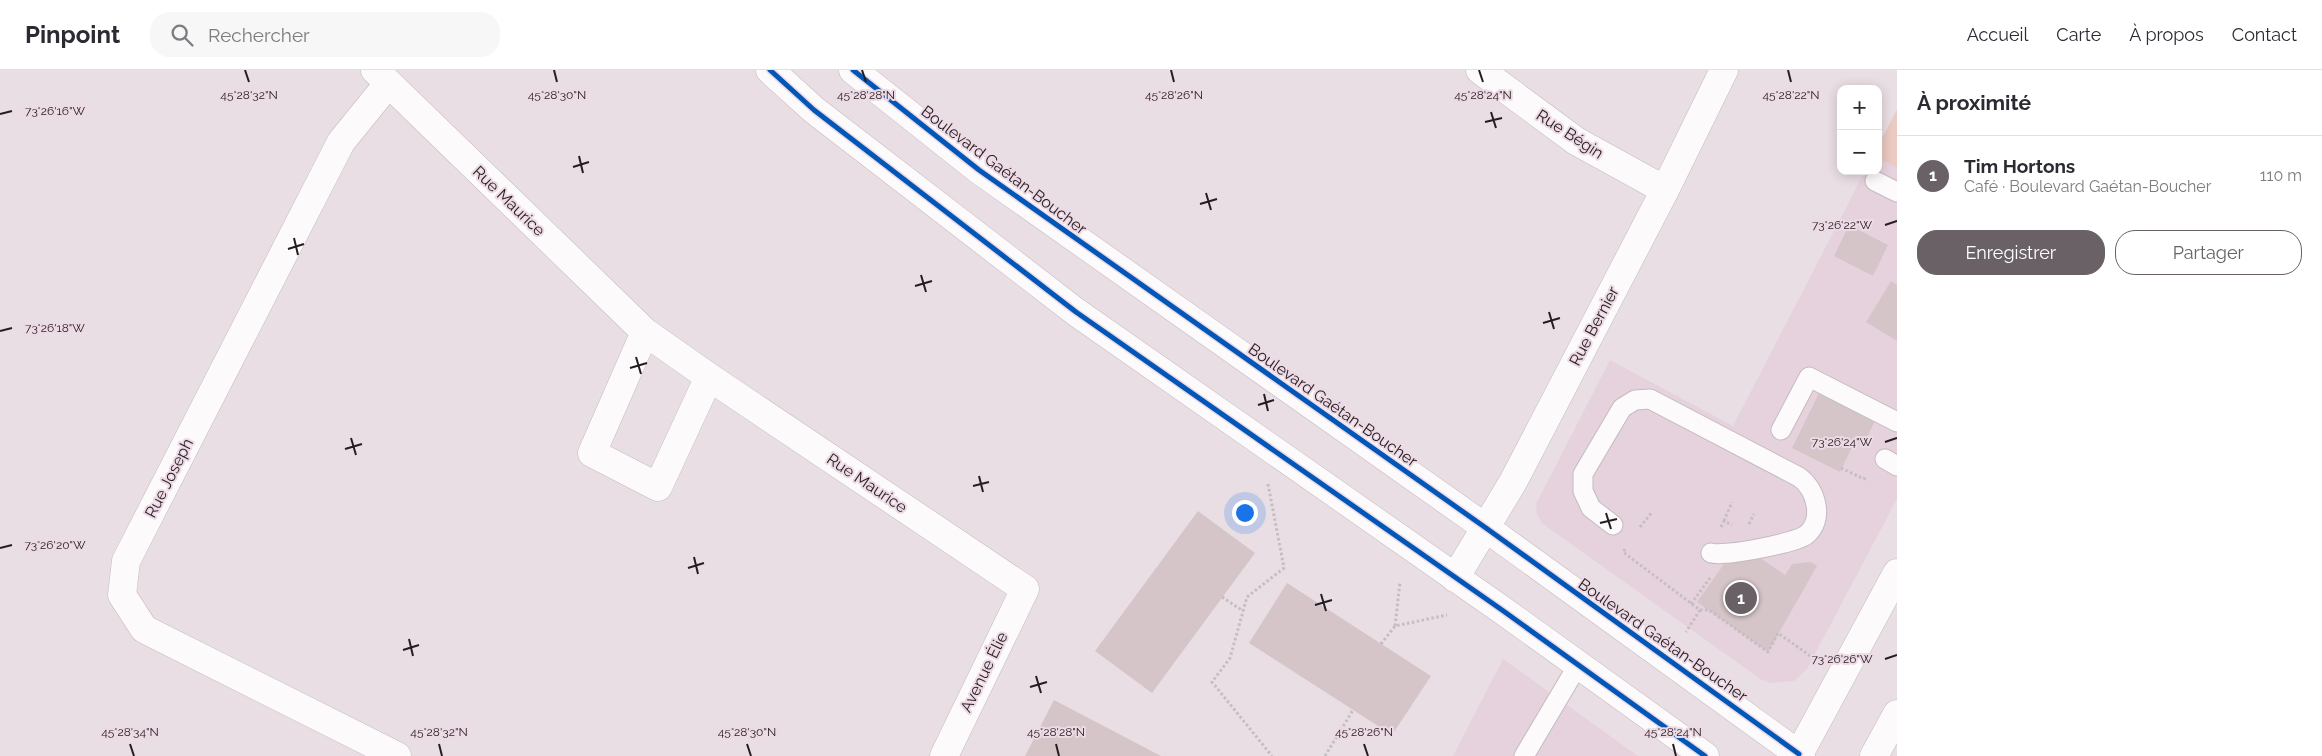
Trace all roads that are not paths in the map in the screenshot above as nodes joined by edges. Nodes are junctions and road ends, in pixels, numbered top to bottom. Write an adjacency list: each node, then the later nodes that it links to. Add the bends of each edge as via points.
1 (770, 70): 17 (street, via 814,110 1076,312)
2 (853, 70): 14 (street, Boulevard Gaétan-Boucher, via 980,170)
3 (1480, 70): 7 (street, Rue Bégin, via 1576,141)
4 (1724, 70): 7 (street, Rue Bernier)
5 (381, 77): 9 (street, Rue Maurice); 22 (street, Rue Joseph, via 341,142 126,561 122,595 144,629)
6 (1876, 181): 8 (lane)
7 (1665, 190): 14 (street, Rue Bernier)
8 (1897, 192)
9 (645, 332): 10 (street, Rue Maurice); 10 (street, via 592,453 658,487)
10 (708, 377): 18 (street, Rue Maurice)
11 (1897, 422): 12 (lane, via 1808,377)
12 (1782, 430)
13 (1613, 526): 15 (lane, via 1591,508 1583,491 1583,474 1622,408 1635,400 1650,399 1799,477 1814,494 1816,516 1806,535 1728,555)
14 (1486, 528): 17 (street, Rue Bernier); 21 (street, Boulevard Gaétan-Boucher)
15 (1711, 553)
16 (1897, 573): 21 (street)
17 (1455, 578): 19 (street)
18 (1025, 589): 23 (street, Avenue Élie)
19 (1578, 665): 24 (lane); 25 (street)
20 (1897, 714): 26 (street)
21 (1799, 755)
22 (397, 756)
23 (944, 756)
24 (1524, 756)
25 (1705, 756)
26 (1874, 756)

